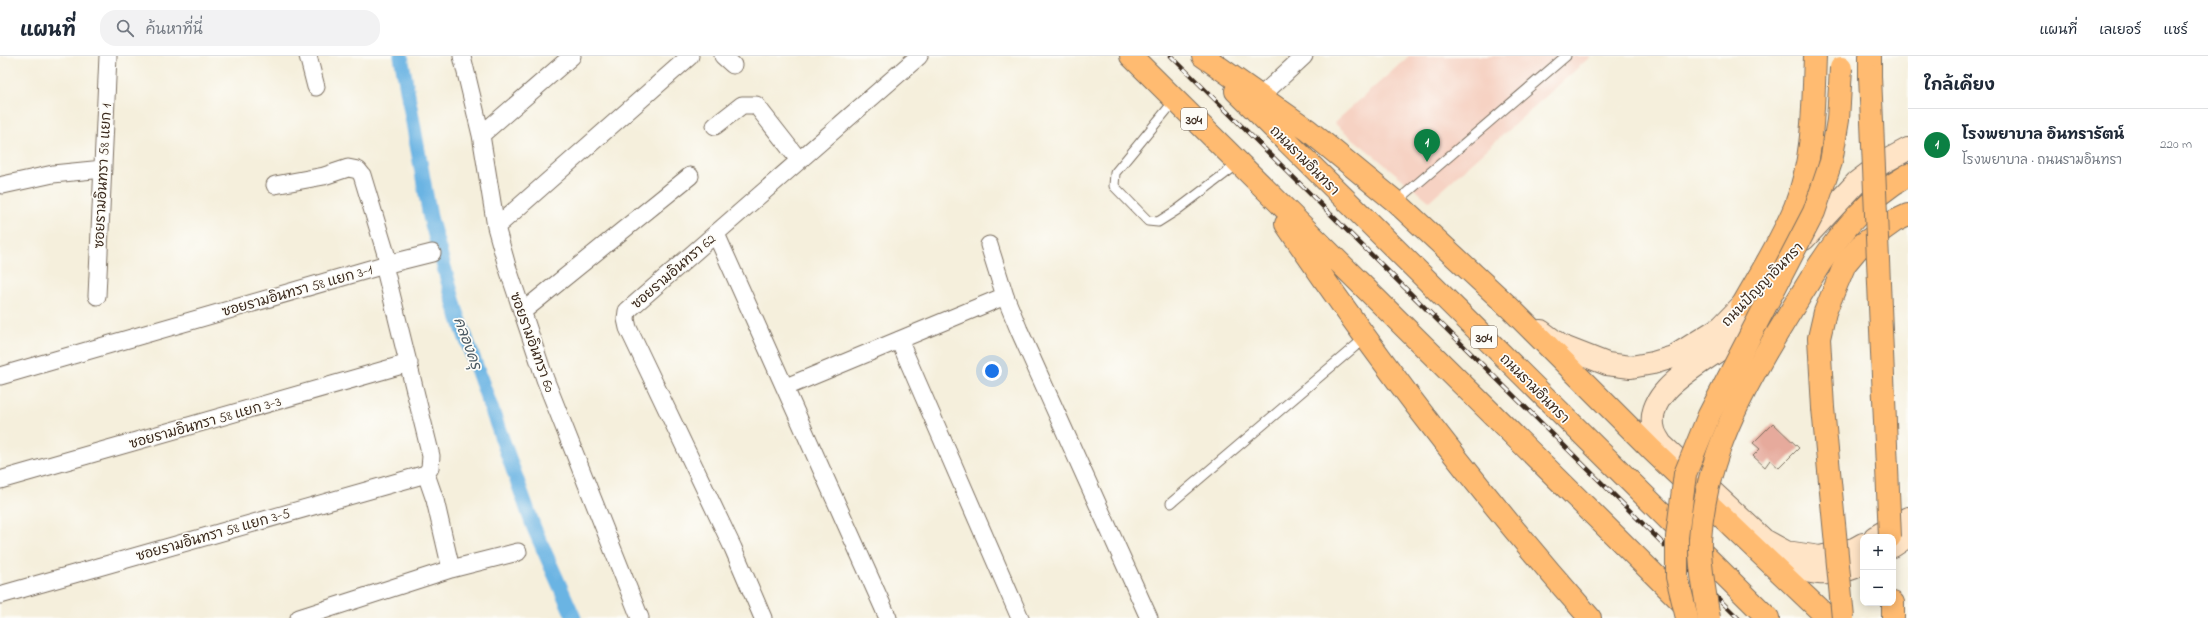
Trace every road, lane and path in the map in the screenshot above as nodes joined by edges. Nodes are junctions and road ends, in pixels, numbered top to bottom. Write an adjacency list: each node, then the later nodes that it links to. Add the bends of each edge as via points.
1 (108, 56): 22 (street, ซอยรามอินทรา 58 แยก 1)
2 (308, 56): 14 (street)
3 (462, 56): 18 (street, ซอยรามอินทรา 60)
4 (572, 56): 18 (street)
5 (690, 56): 32 (street)
6 (919, 56): 20 (street, ซอยรามอินทรา 62)
7 (1131, 56): 16 (main road, 304)
8 (1202, 56): 15 (main road); 73 (main road, ถนนรามอินทรา / 304)
9 (1304, 56): 15 (street)
10 (1566, 56): 29 (lane)
11 (1815, 56): 40 (main road, via 1813,130 1806,171 1795,207)
12 (1841, 62): 70 (main road, bridge, via 1838,120 1831,162 1814,212 1709,415 1685,474 1677,537 1677,577)
13 (1870, 66): 53 (main road, bridge)
14 (316, 87)
15 (1261, 96): 29 (main road, via 1308,130)
16 (1175, 100): 21 (main road, 304); 21 (lane, via 1113,177 1114,186 1148,221 1158,222 1177,210)
17 (715, 126): 20 (street, via 742,105 756,105)
18 (481, 135): 32 (street, ซอยรามอินทรา 60)
19 (1908, 149): 36 (main road, ถนนปัญญาอินทรา, via 1882,163 1857,182)
20 (799, 160): 33 (street, ซอยรามอินทรา 62)
21 (1239, 163): 25 (main road, 304)
22 (103, 169): 26 (street, via 53,174); 38 (street, ซอยรามอินทรา 58 แยก 1)
23 (1908, 175): 30 (main road)
24 (690, 176): 42 (street)
25 (1257, 182): 43 (main road); 71 (main road, 304)
26 (3, 185)
27 (275, 185): 37 (street, via 324,176 348,168 358,170 362,174)
28 (1908, 189): 30 (main road)
29 (1396, 202): 41 (main road)
30 (1868, 204): 72 (main road, bridge, via 1836,240 1818,267 1751,378 1725,431 1711,474 1700,541)
31 (1908, 215): 75 (main road, bridge, via 1895,221 1860,246 1843,270 1825,312 1819,338)
32 (496, 227): 42 (street, ซอยรามอินทรา 60)
33 (716, 234): 47 (street); 65 (street, ซอยรามอินทรา 62, via 627,311 626,319)
34 (989, 245): 39 (street)
35 (432, 253): 37 (street)
36 (1784, 261): 40 (main road, ถนนปัญญาอินทรา); 56 (main road, via 1756,317 1734,339 1667,388 1657,402 1653,415 1654,430 1661,444 1764,540 1786,552 1820,557)
37 (387, 264): 45 (street, ซอยรามอินทรา 58 แยก 3-1); 46 (street, ซอยรามอินทรา 58 แยก 3-1)
38 (97, 296)
39 (1005, 296): 44 (street); 68 (street)
40 (1742, 306): 41 (main road, ถนนปัญญาอินทรา, via 1721,327 1673,357 1631,366 1607,364 1561,346)
41 (1510, 308): 58 (main road)
42 (522, 312): 64 (street, ซอยรามอินทรา 60, via 545,379)
43 (1366, 338): 50 (lane); 69 (main road, via 1471,476)
44 (899, 340): 47 (street); 67 (street)
45 (410, 363): 48 (street, ซอยรามอินทรา 58 แยก 3-1, via 431,456 430,468); 49 (street, ซอยรามอินทรา 58 แยก 3-3)
46 (0, 376)
47 (786, 387): 66 (street)
48 (426, 474): 60 (street, via 435,500); 61 (street, ซอยรามอินทรา 58 แยก 3-5)
49 (0, 480)
50 (1171, 503)
51 (1908, 518): 52 (main road)
52 (1880, 534)
53 (1890, 534)
54 (1908, 536): 55 (main road)
55 (1896, 544)
56 (1860, 546)
57 (518, 552): 60 (street)
58 (1759, 553): 59 (main road, via 1789,567 1816,574 1844,571); 74 (main road)
59 (1860, 565)
60 (451, 569): 63 (street)
61 (0, 594)
62 (1893, 606): 76 (main road)
63 (300, 618)
64 (640, 618)
65 (763, 618)
66 (888, 618)
67 (1020, 618)
68 (1149, 618)
69 (1590, 618)
70 (1687, 618)
71 (1697, 618)
72 (1709, 618)
73 (1768, 618)
74 (1828, 618)
75 (1843, 618)
76 (1893, 618)

